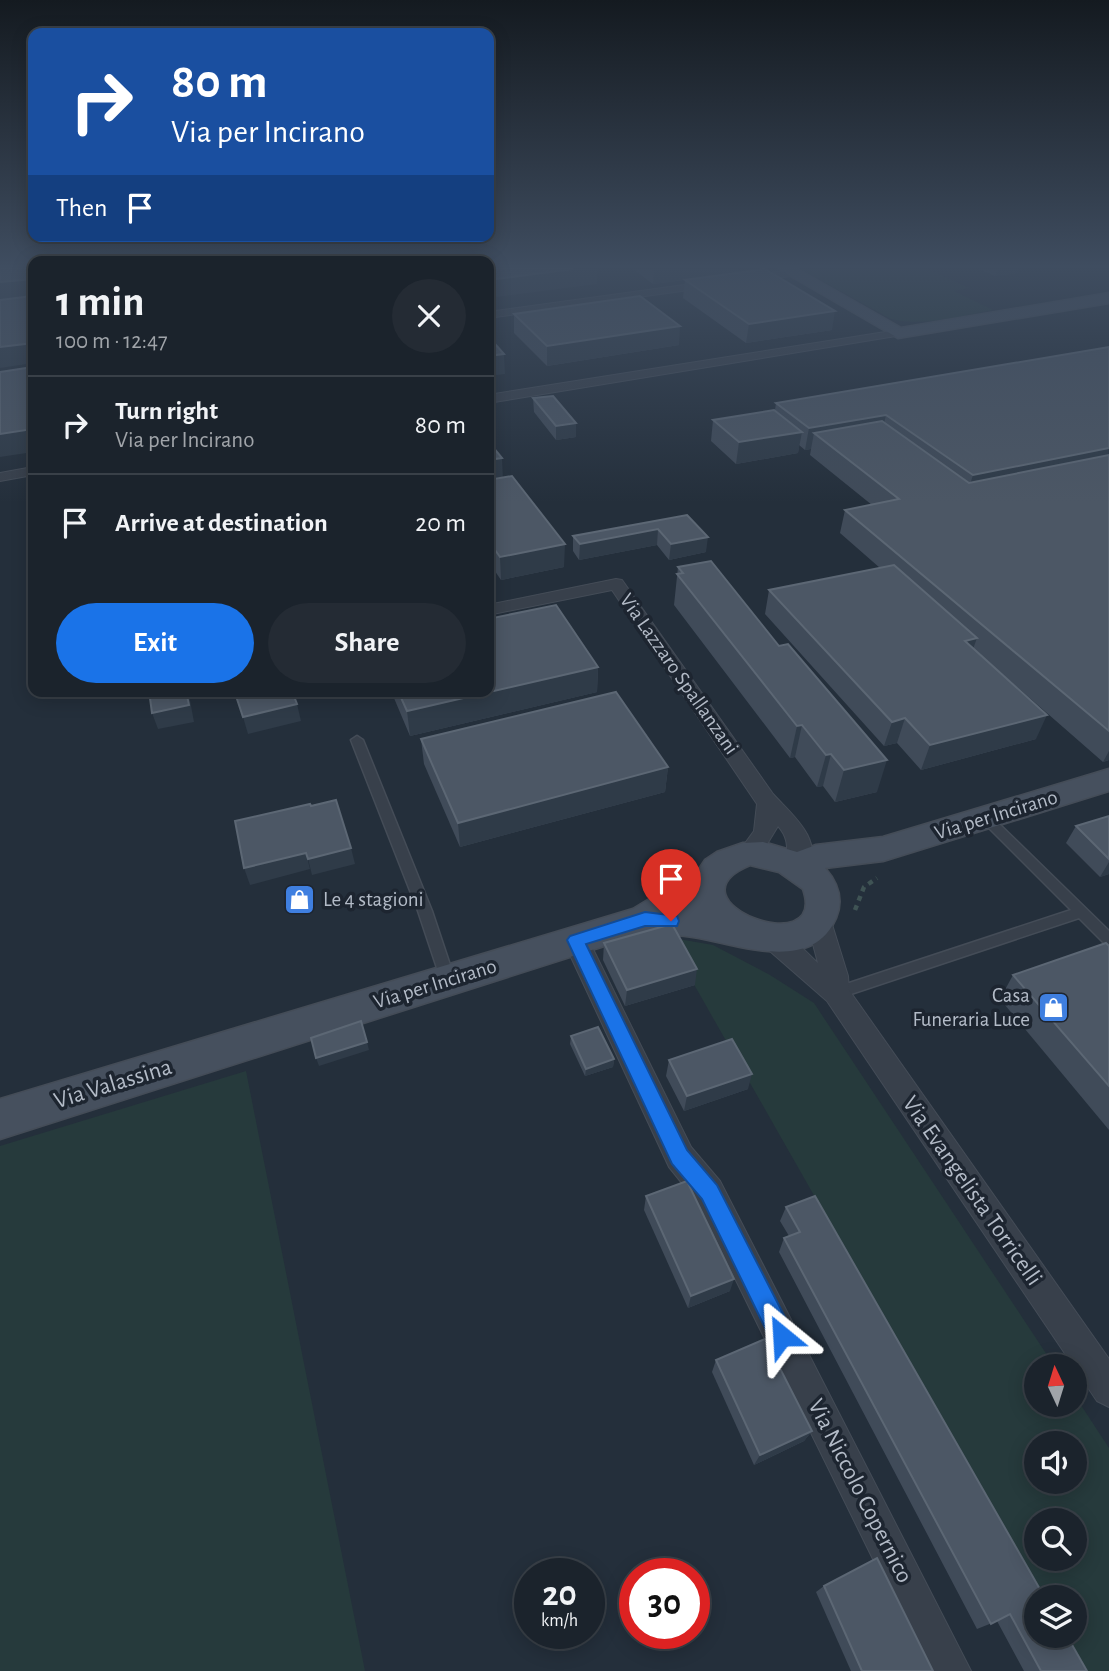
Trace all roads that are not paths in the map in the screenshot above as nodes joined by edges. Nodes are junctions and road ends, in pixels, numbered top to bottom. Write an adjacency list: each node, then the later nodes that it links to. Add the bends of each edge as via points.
1 (811, 347): 2 (street)
2 (494, 398)
3 (28, 472): 4 (street)
4 (0, 477)
5 (494, 609): 8 (street, Via Lazzaro Spallanzani, via 616,584)
6 (357, 740): 20 (lane)
7 (1109, 780): 9 (street, Via per Incirano)
8 (768, 803): 11 (street, via 767,832); 12 (street, Via Lazzaro Spallanzani, via 799,836 803,847)
9 (986, 818): 10 (street, Via per Incirano); 15 (lane)
10 (883, 849): 12 (street, Via per Incirano, via 826,855); 14 (street, Via per Incirano, via 839,881)
11 (750, 853): 12 (street, via 775,855); 13 (street, via 725,862)
12 (799, 866): 14 (street, via 820,889)
13 (710, 879): 16 (street, Via per Incirano); 17 (street, via 715,910 728,923)
14 (820, 910): 17 (street, via 808,929 792,936); 21 (street, Via Evangelista Torricelli)
15 (1075, 914): 18 (lane); 21 (lane)
16 (645, 919): 17 (street, Via per Incirano, via 696,923); 19 (street, Via per Incirano)
17 (760, 936): 21 (street, Via Evangelista Torricelli)
18 (1109, 939)
19 (576, 940): 20 (street, Via per Incirano); 25 (street, Via Niccolo Copernico, via 680,1157 709,1192)
20 (448, 980): 22 (street, Via per Incirano)
21 (836, 993): 24 (street, Via Evangelista Torricelli)
22 (225, 1049): 23 (street, Via Valassina)
23 (0, 1119)
24 (1109, 1389)
25 (950, 1671)

